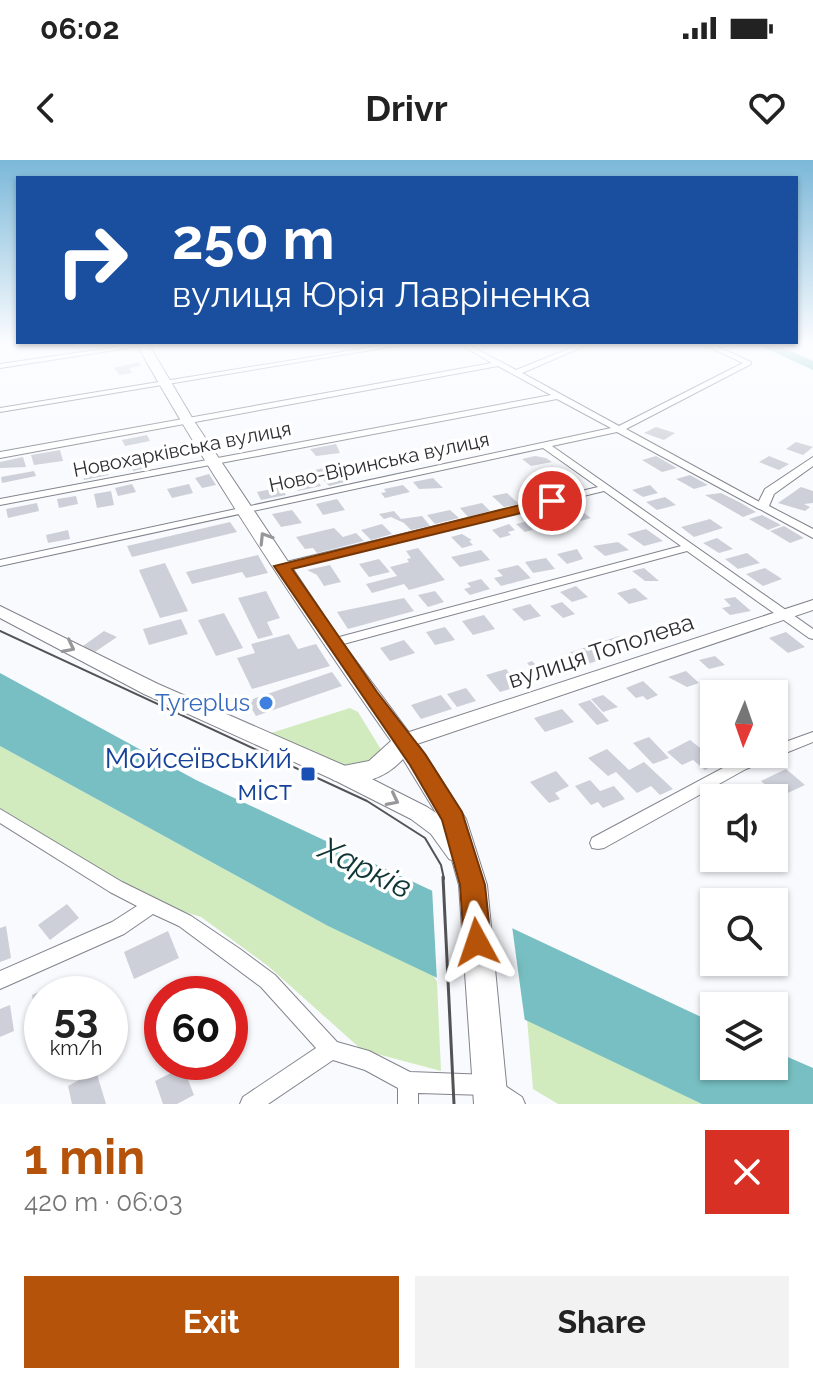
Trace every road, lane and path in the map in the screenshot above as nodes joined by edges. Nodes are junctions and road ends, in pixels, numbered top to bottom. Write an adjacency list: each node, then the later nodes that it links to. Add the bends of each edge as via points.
1 (127, 389): 7 (street)
2 (168, 389): 8 (main road)
3 (362, 389): 8 (street)
4 (546, 389): 6 (street)
5 (701, 389): 9 (street, Ново-Віринська вулиця)
6 (559, 396): 9 (street); 13 (street, Новохарківська вулиця)
7 (0, 410)
8 (187, 421): 11 (street); 13 (main road)
9 (622, 428): 10 (street, Ново-Віринська вулиця); 16 (street)
10 (545, 445): 14 (street); 17 (street, Ново-Віринська вулиця)
11 (0, 455)
12 (813, 461): 16 (street, via 769,492)
13 (217, 462): 15 (street, Новохарківська вулиця); 17 (main road)
14 (607, 488): 19 (street); 21 (street)
15 (0, 502)
16 (762, 507): 18 (street)
17 (247, 509): 20 (street, Ново-Віринська вулиця); 21 (main road, one-way to 17)
18 (813, 534)
19 (685, 548): 24 (street); 26 (street)
20 (0, 563)
21 (282, 566): 26 (main road)
22 (813, 605): 24 (street, вулиця Тополева)
23 (0, 611): 31 (main road, one-way to 31, via 151,689)
24 (786, 615): 25 (street); 28 (street, вулиця Тополева)
25 (813, 635)
26 (332, 643): 28 (main road)
27 (813, 737): 29 (street)
28 (404, 741): 31 (main road, via 379,769); 34 (main road, via 453,819)
29 (788, 747)
30 (736, 768): 33 (street)
31 (342, 774): 34 (main road, one-way to 34, via 439,827 455,845)
32 (0, 815): 35 (street)
33 (598, 843)
34 (473, 885): 39 (main road)
35 (151, 906): 36 (street, via 118,928); 37 (street, via 185,921 268,981)
36 (0, 980)
37 (331, 1050): 38 (street, via 369,1061); 40 (street)
38 (408, 1082): 39 (street); 41 (street)
39 (498, 1098)
40 (250, 1104)
41 (408, 1104)

